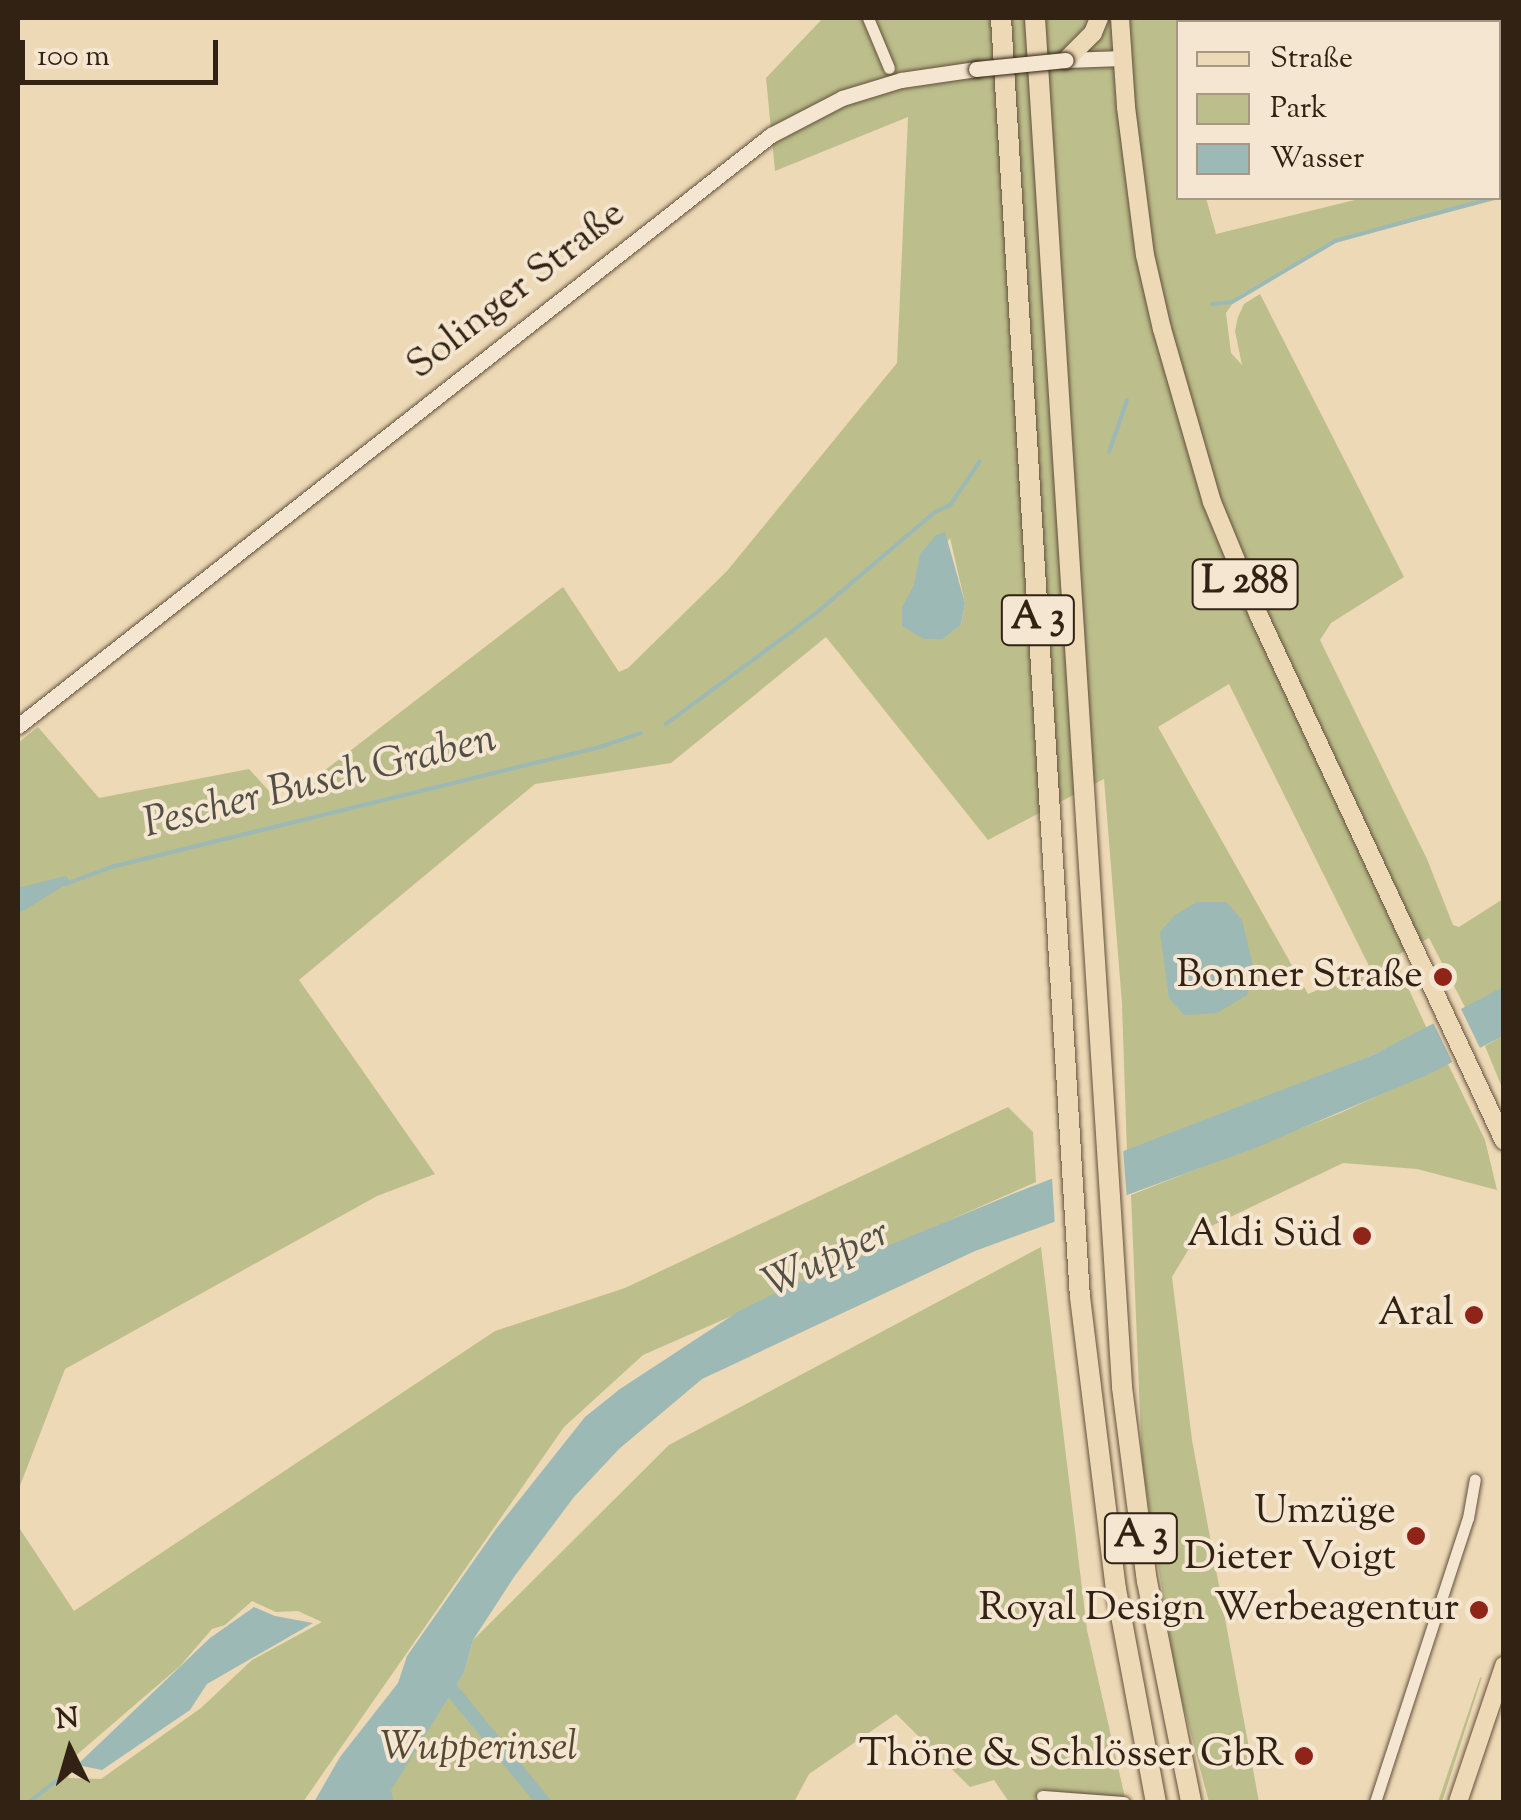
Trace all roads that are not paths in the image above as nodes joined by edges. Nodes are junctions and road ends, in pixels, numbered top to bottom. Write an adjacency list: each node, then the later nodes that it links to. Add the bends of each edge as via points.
1 (868, 18): 8 (street)
2 (1001, 18): 15 (highway, A 3, via 1080,1297 1104,1513)
3 (1034, 18): 16 (highway, A 3, via 1115,1295 1147,1581)
4 (1099, 18): 7 (main road)
5 (1120, 18): 6 (main road, L 288)
6 (1123, 58): 7 (main road, Solinger Straße); 10 (main road, L 288, via 1145,255 1212,502)
7 (1066, 60): 9 (main road, Solinger Straße, bridge, via 901,80 842,98 771,135)
8 (889, 68)
9 (18, 726)
10 (1504, 1141)
11 (1475, 1480): 17 (street)
12 (1504, 1666): 18 (main road)
13 (1042, 1796): 14 (street)
14 (1124, 1802)
15 (1156, 1802)
16 (1191, 1802)
17 (1374, 1802)
18 (1458, 1802)

